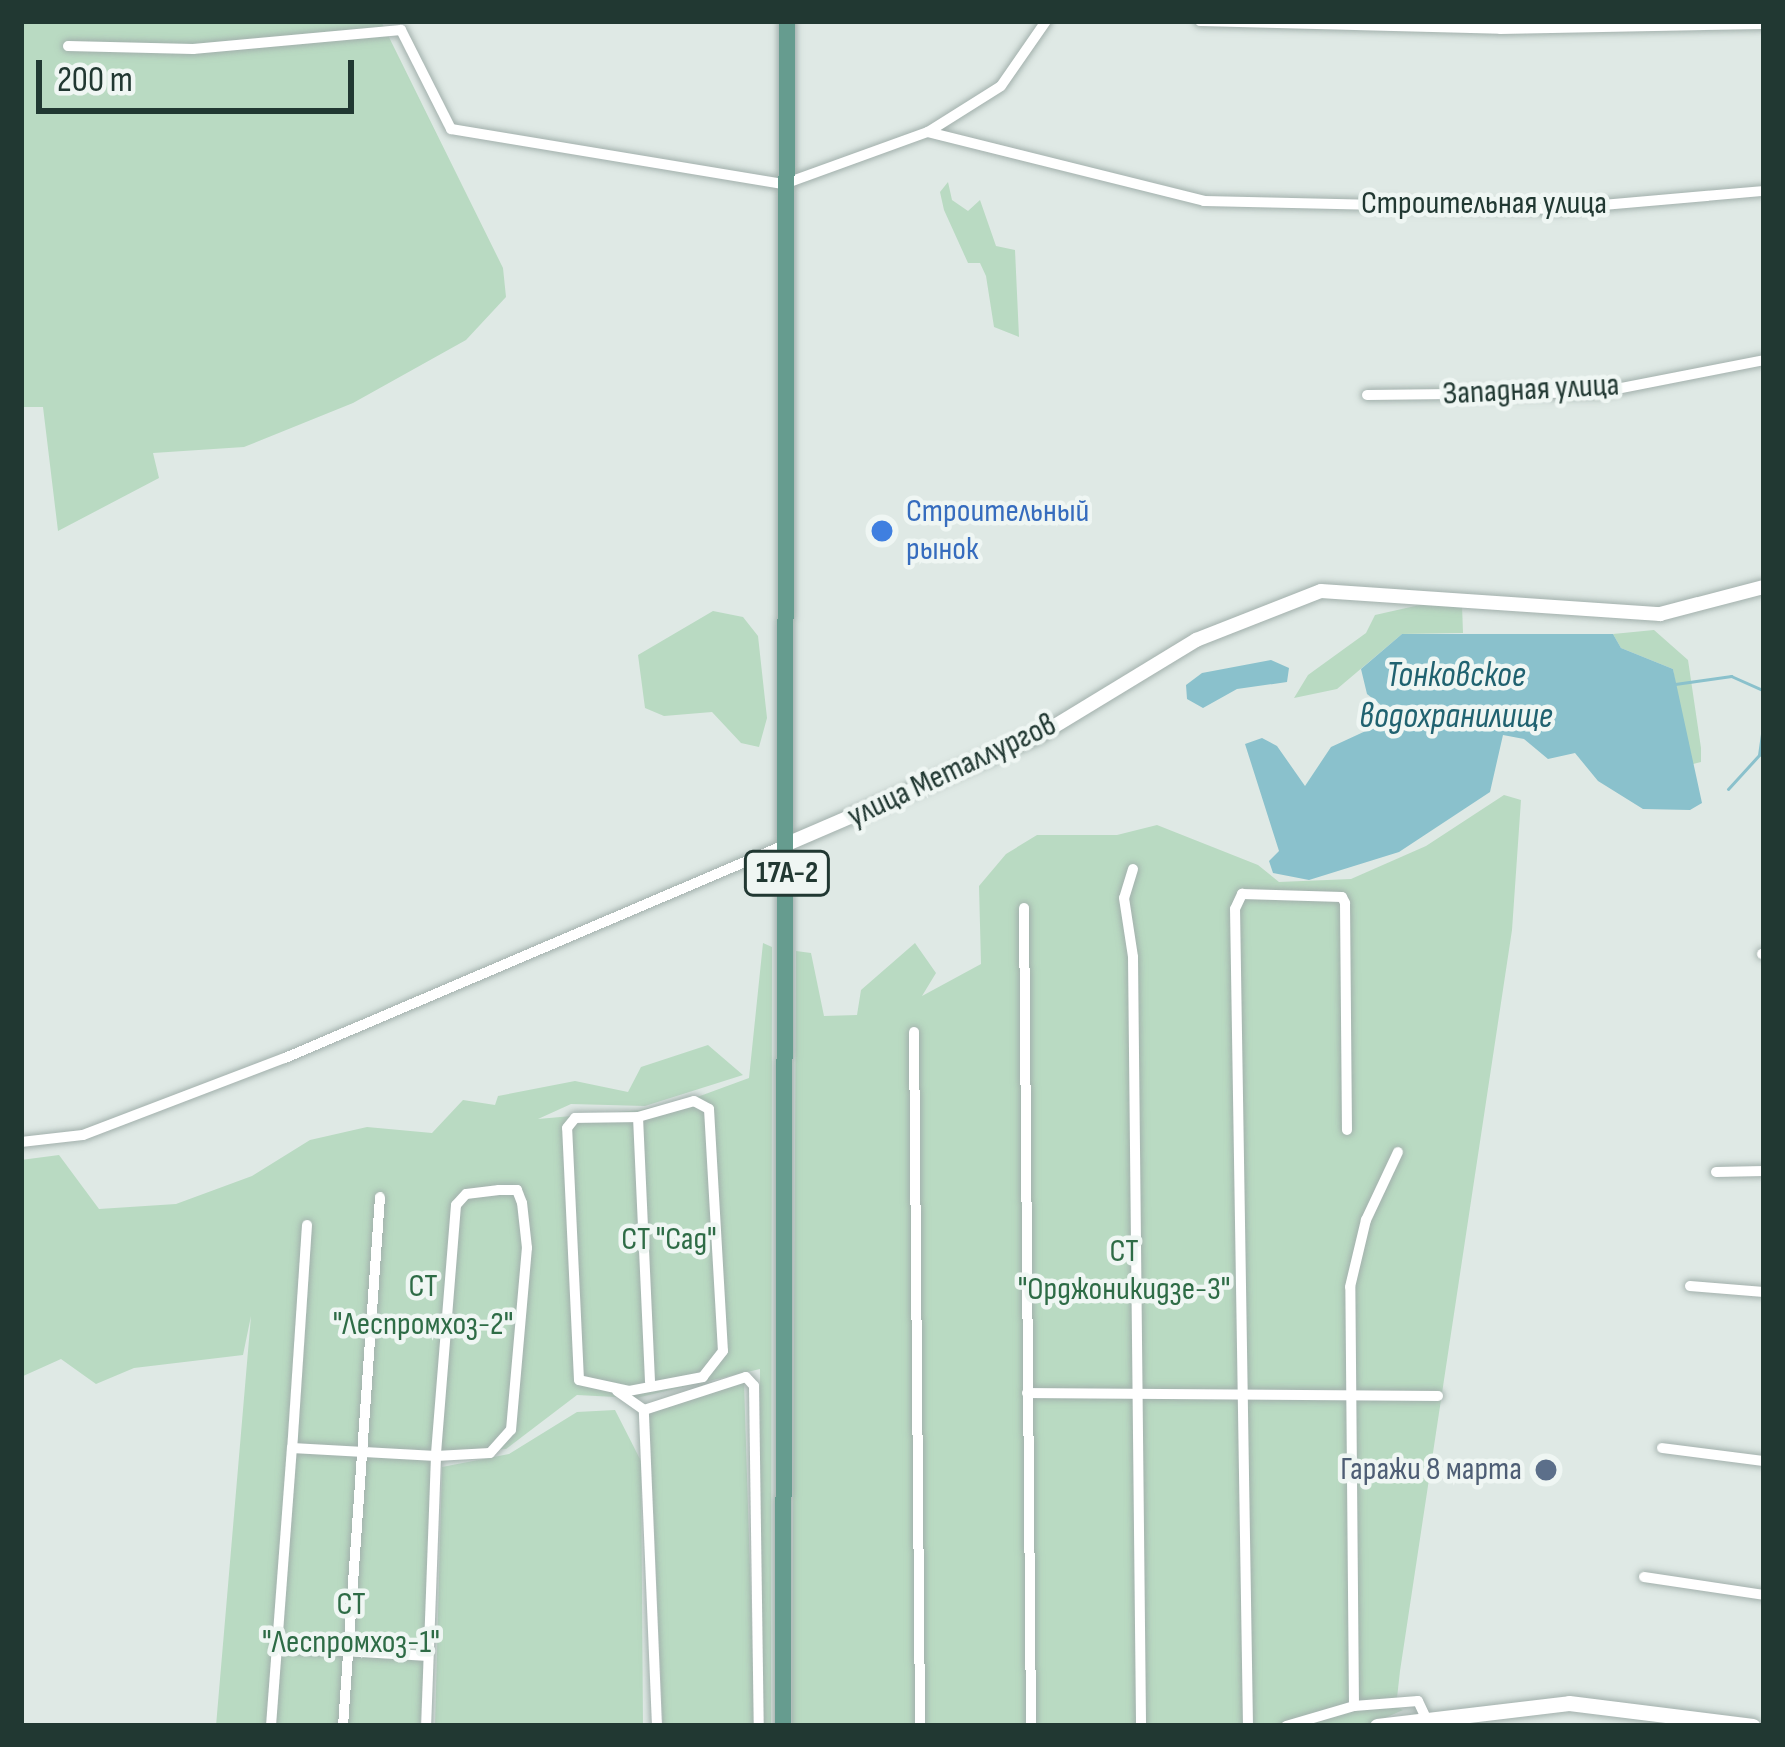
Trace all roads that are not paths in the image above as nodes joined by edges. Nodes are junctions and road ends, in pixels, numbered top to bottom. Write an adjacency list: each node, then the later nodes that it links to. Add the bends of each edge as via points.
1 (787, 21): 8 (main road, 17А-2)
2 (1046, 21): 7 (street, via 1000,86)
3 (1200, 21): 5 (street)
4 (1764, 24): 5 (street)
5 (1500, 25)
6 (68, 46): 8 (street, via 193,49 401,30 451,129)
7 (928, 132): 8 (street); 9 (street, Строительная улица, via 1204,201 1557,208)
8 (784, 184): 13 (main road, 17А-2)
9 (1764, 191)
10 (1764, 359): 11 (street, Западная улица, via 1600,392)
11 (1367, 395)
12 (1764, 587): 13 (street, улица Металлургов, via 1660,614 1321,591 1196,640 1020,744)
13 (788, 844): 19 (street, улица Металлургов, via 285,1058 82,1135); 52 (main road, 17А-2)
14 (1133, 869): 30 (street, via 1124,898 1132,957)
15 (1024, 908): 29 (street)
16 (914, 1032): 53 (street)
17 (638, 1117): 27 (street); 27 (street, via 694,1101 710,1109 723,1351 703,1377); 28 (street, via 574,1118 567,1129 579,1380)
18 (1347, 1130): 31 (street, via 1345,903 1242,894 1235,909)
19 (21, 1142)
20 (1398, 1152): 32 (street, via 1366,1220 1349,1287)
21 (1764, 1171): 22 (street)
22 (1716, 1172)
23 (380, 1197): 37 (street)
24 (307, 1225): 35 (street)
25 (1690, 1286): 26 (street)
26 (1764, 1292)
27 (650, 1382): 28 (street)
28 (617, 1391): 34 (street)
29 (1027, 1393): 30 (street); 54 (street)
30 (1138, 1394): 31 (street); 55 (street)
31 (1243, 1394): 32 (street); 56 (street)
32 (1349, 1395): 33 (street); 45 (street)
33 (1438, 1396)
34 (644, 1410): 50 (street); 51 (street, via 746,1377 754,1386)
35 (292, 1448): 37 (street); 42 (street)
36 (1662, 1448): 39 (street)
37 (365, 1452): 38 (street); 43 (street)
38 (436, 1456): 38 (street, via 490,1453 511,1430 527,1248 517,1190 466,1194 456,1205); 44 (street)
39 (1764, 1461)
40 (1644, 1577): 41 (street)
41 (1764, 1595)
42 (278, 1647): 43 (street); 47 (street)
43 (349, 1651): 44 (street); 48 (street)
44 (428, 1656): 49 (street)
45 (1354, 1706): 46 (street, via 1418,1701); 57 (street)
46 (1425, 1716): 58 (main road); 59 (main road, via 1595,1703)
47 (272, 1726)
48 (343, 1726)
49 (426, 1726)
50 (657, 1726)
51 (759, 1726)
52 (783, 1726)
53 (920, 1726)
54 (1031, 1726)
55 (1141, 1726)
56 (1249, 1726)
57 (1286, 1726)
58 (1377, 1726)
59 (1753, 1726)

